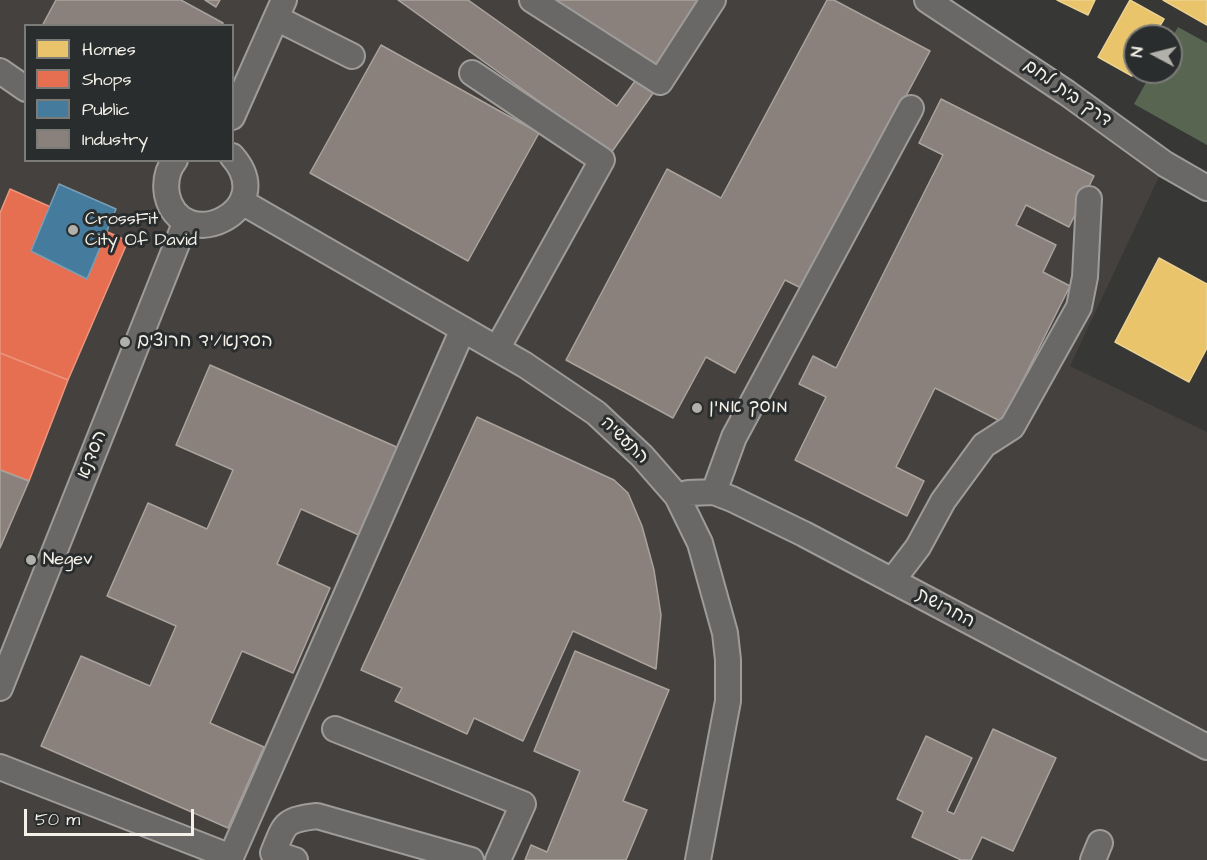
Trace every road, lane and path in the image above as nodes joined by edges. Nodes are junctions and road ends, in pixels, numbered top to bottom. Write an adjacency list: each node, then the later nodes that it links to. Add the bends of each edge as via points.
1 (532, 0): 2 (street, via 660,82)
2 (713, 0)
3 (927, 0): 15 (street, דרך בית לחם, via 1165,164)
4 (280, 9): 5 (street); 12 (street)
5 (352, 56)
6 (0, 71): 9 (street)
7 (472, 73): 20 (street, via 602,160)
8 (0, 87): 10 (street)
9 (24, 89)
10 (24, 90)
11 (911, 108): 21 (street, via 734,437)
12 (234, 112)
13 (234, 158): 17 (street, via 244,176)
14 (168, 162): 18 (street, via 169,201)
15 (1207, 188)
16 (1089, 199): 23 (street, via 1085,277 1079,308 1012,427 984,445)
17 (242, 202): 18 (street, via 224,221 199,225); 19 (street, התעשיה)
18 (186, 221): 24 (street, הסדנא)
19 (463, 329): 20 (street, התעשיה); 27 (street, via 231,857)
20 (497, 349): 22 (street, התעשיה, via 596,413)
21 (714, 492): 22 (street, החרושת); 23 (street, החרושת)
22 (677, 496): 31 (street, התעשיה, via 700,543 725,633 728,660 728,701)
23 (892, 581): 26 (street, החרושת)
24 (0, 688)
25 (335, 729): 30 (street, via 523,804)
26 (1207, 747)
27 (0, 767)
28 (284, 857): 29 (street, via 284,826 297,818 317,816)
29 (471, 860)
30 (498, 860)
31 (698, 860)

